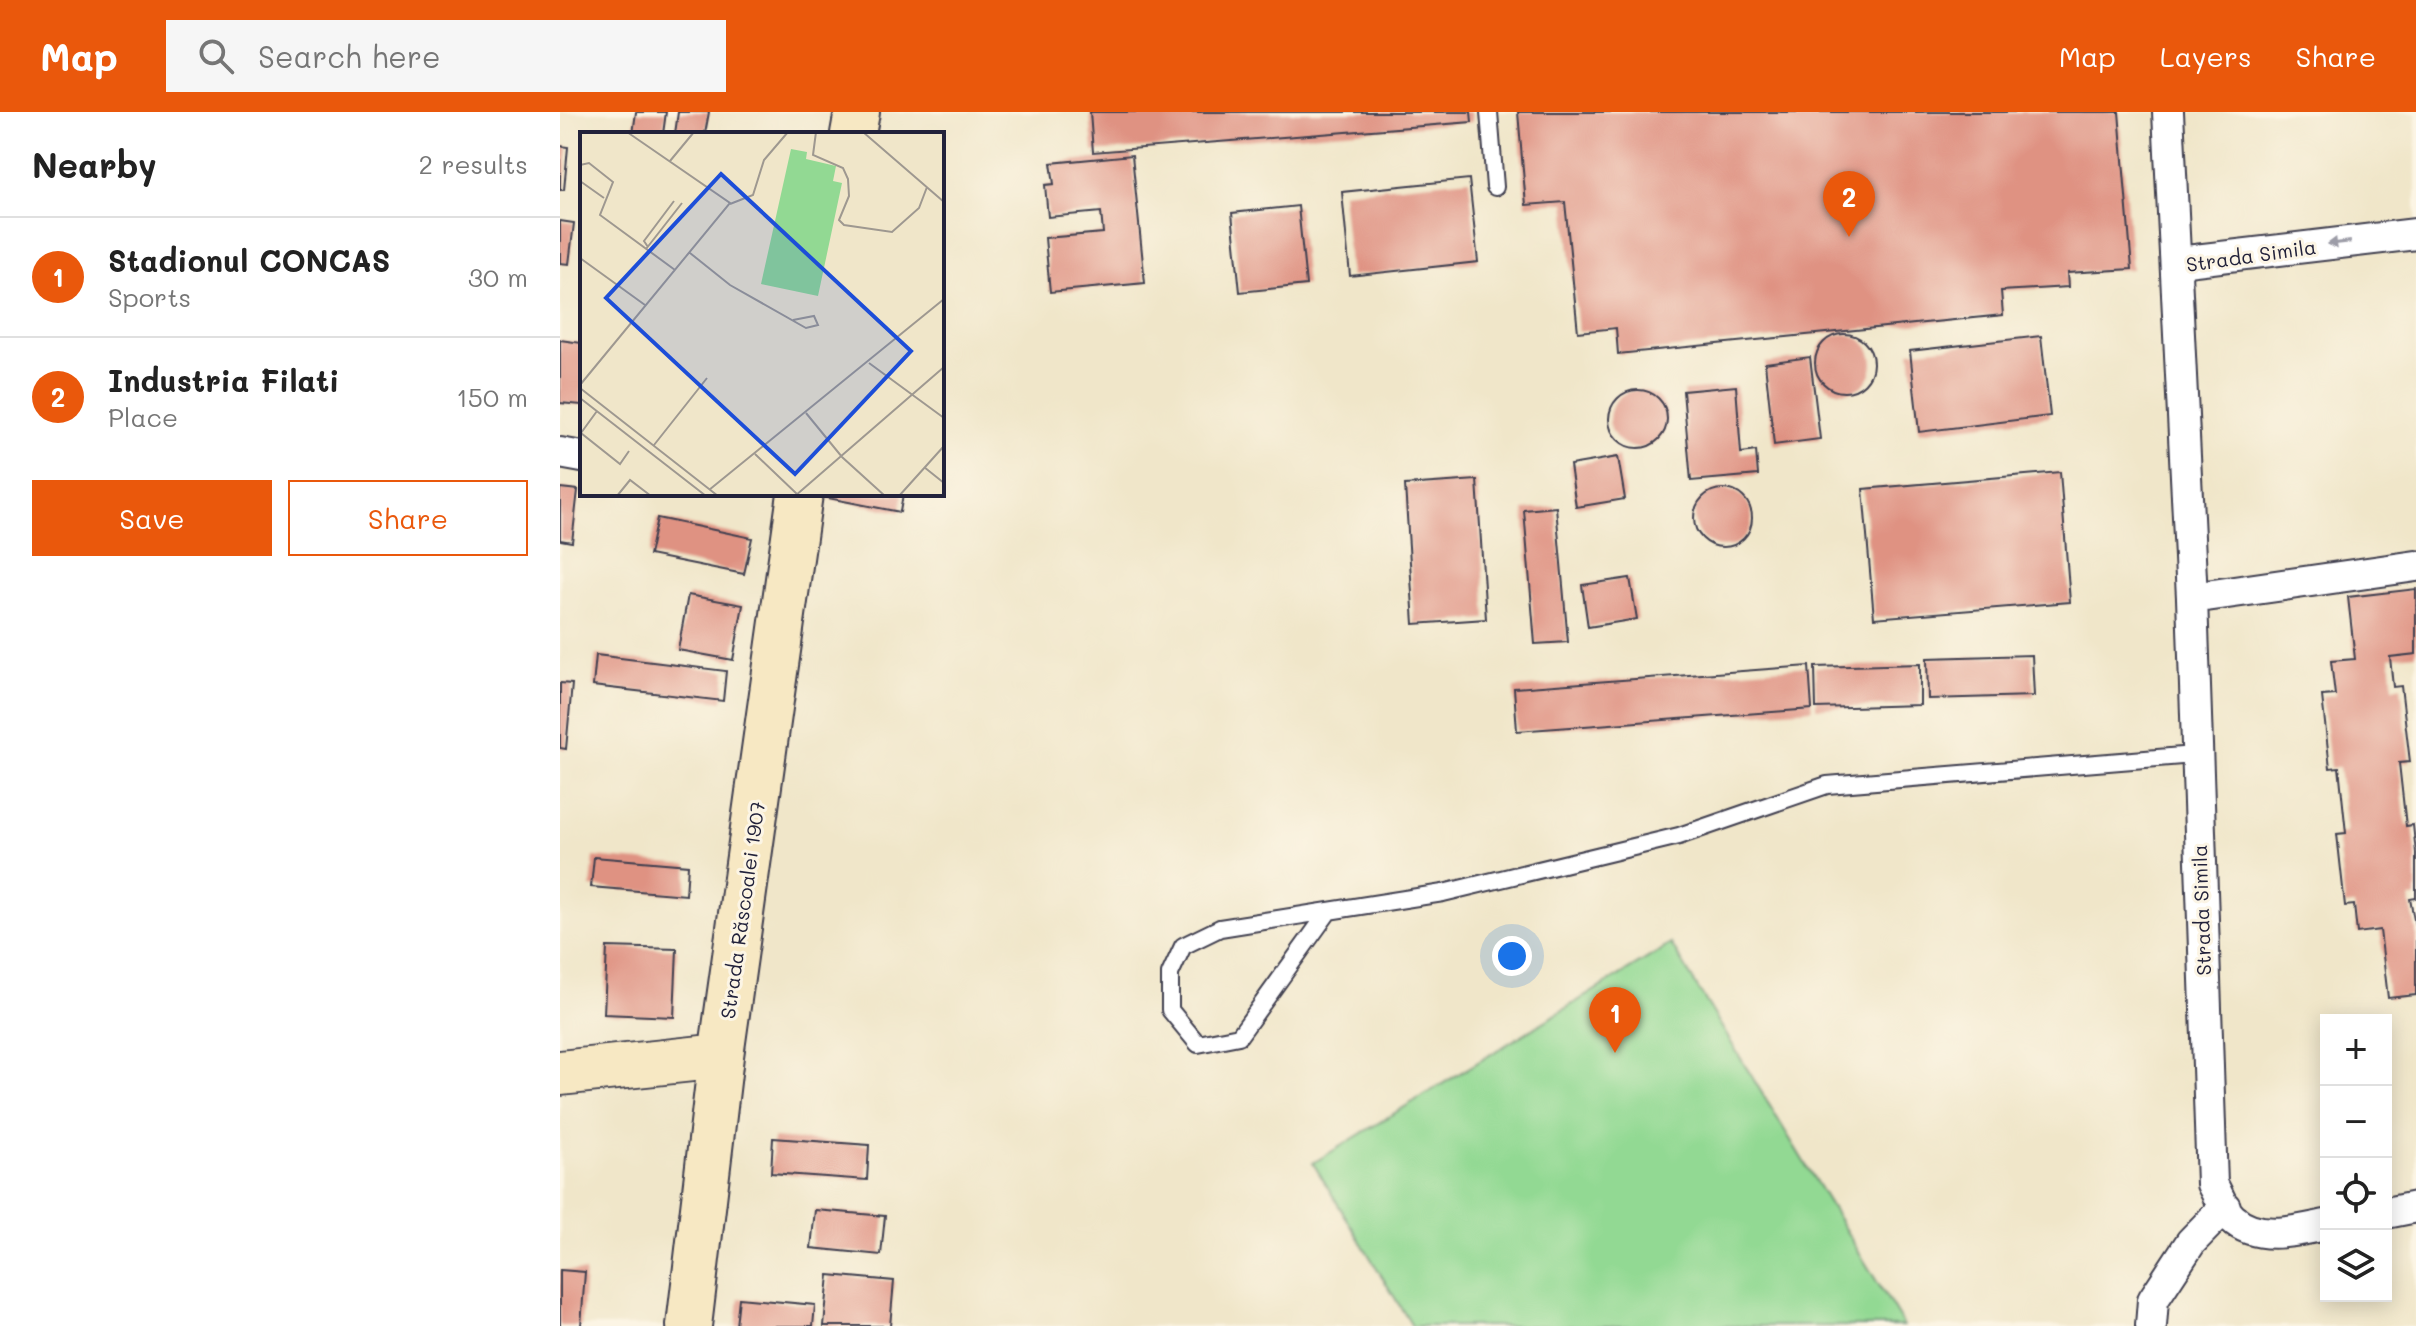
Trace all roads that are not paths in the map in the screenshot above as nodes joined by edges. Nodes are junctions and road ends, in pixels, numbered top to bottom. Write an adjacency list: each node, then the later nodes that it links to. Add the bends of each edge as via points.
1 (857, 112): 4 (street)
2 (1489, 112): 5 (lane)
3 (2168, 112): 7 (street)
4 (853, 132)
5 (1495, 187)
6 (2416, 234): 7 (street, Strada Simila, one-way to 7)
7 (2178, 262): 12 (street, Strada Simila)
8 (560, 453): 9 (street)
9 (580, 457)
10 (800, 496): 15 (street, Strada Răscoalei 1907)
11 (2416, 566): 12 (street)
12 (2192, 598): 13 (street, Strada Simila)
13 (2194, 755): 14 (lane, via 1827,785 1679,836 1443,893); 18 (street, Strada Simila, via 2212,1184)
14 (1329, 911): 14 (lane, via 1220,928 1183,946 1170,974 1170,1010 1198,1044 1239,1036)
15 (721, 1056): 16 (street); 21 (street, Strada Răscoalei 1907)
16 (560, 1073)
17 (2416, 1207): 19 (street)
18 (2228, 1212): 20 (street, via 2250,1229 2284,1233); 22 (street, via 2191,1242 2153,1300)
19 (2392, 1212)
20 (2320, 1226)
21 (689, 1326)
22 (2151, 1326)

